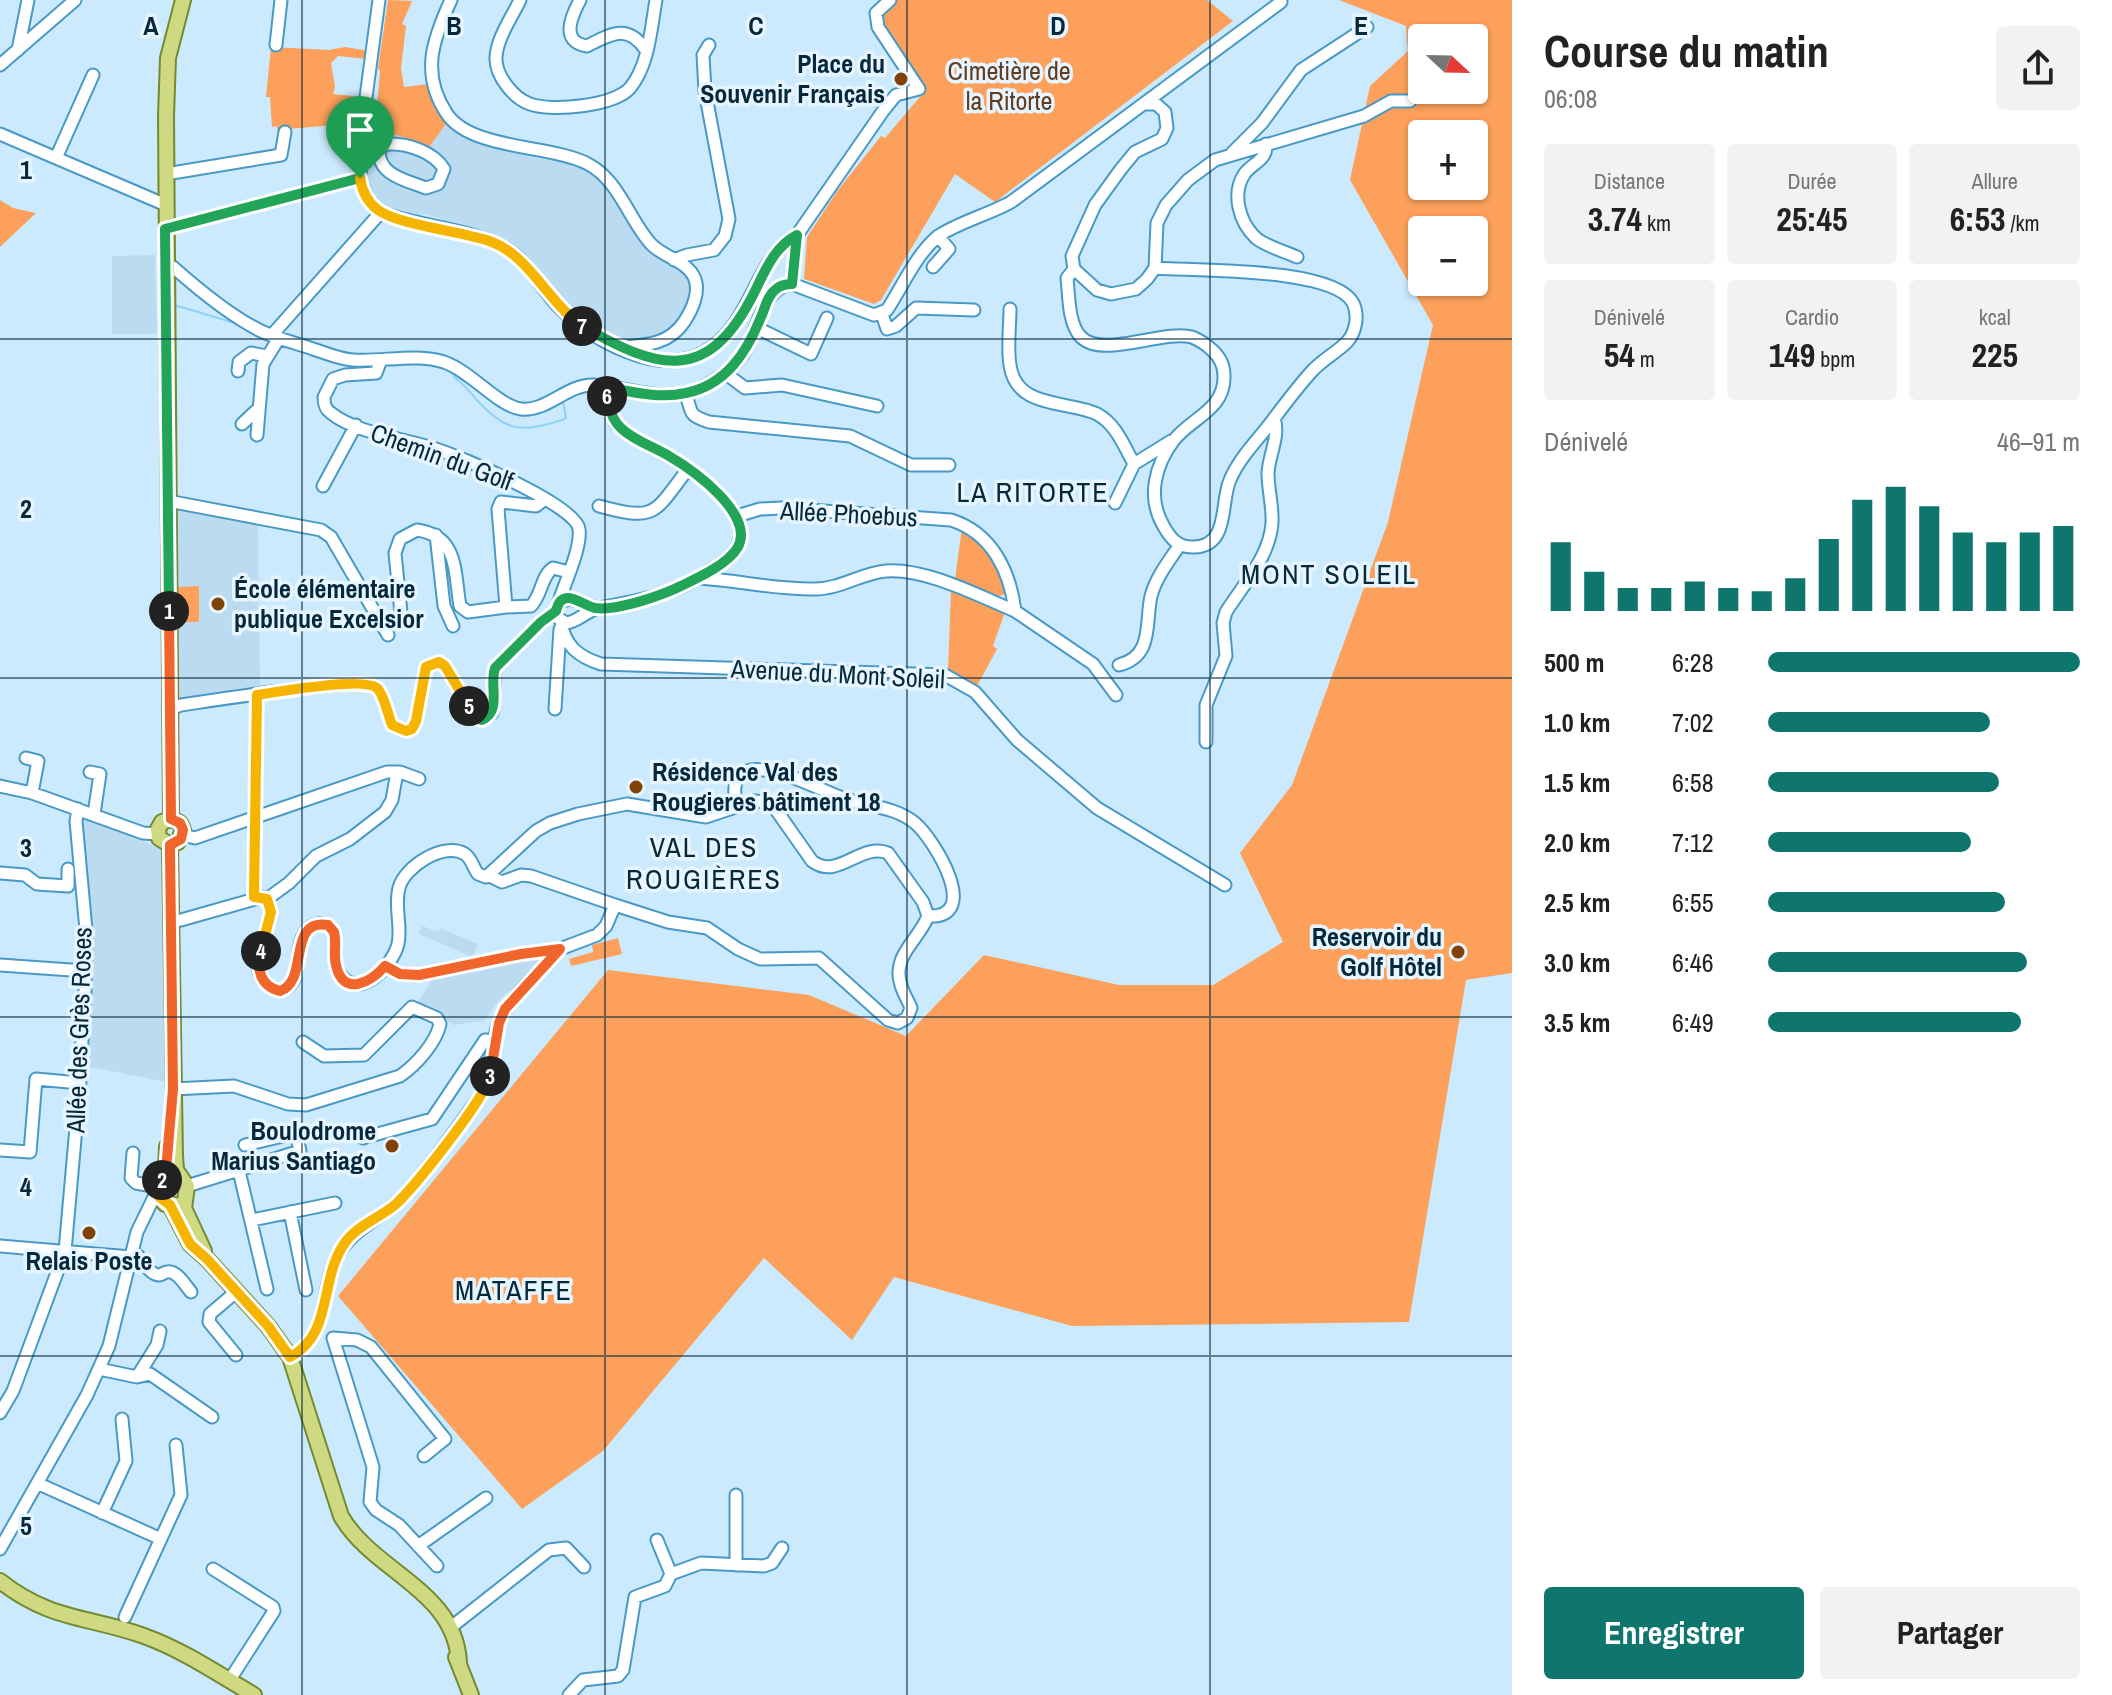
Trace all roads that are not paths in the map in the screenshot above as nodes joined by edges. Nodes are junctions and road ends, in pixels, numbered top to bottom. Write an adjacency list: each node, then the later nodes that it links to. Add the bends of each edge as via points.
1 (28, 0): 15 (street)
2 (75, 0): 15 (street)
3 (183, 0): 26 (main road, via 167,71)
4 (281, 0): 13 (street)
5 (379, 0): 27 (street)
6 (451, 0): 35 (street, via 431,54 432,79 446,114 489,139 591,165 606,178 653,246)
7 (520, 0): 16 (street, via 496,60 513,93 531,104 548,107 618,97 633,84)
8 (580, 0): 16 (street, via 569,30 577,44 587,46 605,35 622,33)
9 (656, 0): 16 (street)
10 (890, 0): 32 (street, via 876,13 878,27 919,89 896,95)
11 (1281, 2): 20 (street)
12 (1367, 27): 24 (street, via 1301,70 1256,130)
13 (276, 45)
14 (709, 45): 35 (street, via 703,55 705,91 729,219 714,250)
15 (18, 50): 17 (street)
16 (646, 50)
17 (0, 65)
18 (93, 75): 25 (street)
19 (1408, 101): 23 (street, via 1391,101 1364,116)
20 (1144, 104): 33 (street, via 1011,202); 39 (street, via 1156,104 1165,112 1167,128 1162,139 1135,152 1095,205 1072,256)
21 (285, 132): 26 (street, via 281,155)
22 (0, 134): 25 (street)
23 (1266, 144): 24 (street); 34 (street, via 1262,159 1242,177 1238,208 1255,237)
24 (1229, 155): 38 (street, via 1188,180 1166,205 1157,223)
25 (56, 158): 29 (street)
26 (166, 174): 29 (main road)
27 (360, 178): 30 (street, via 367,198); 31 (street)
28 (438, 184): 28 (street, via 444,169 438,159 401,144 379,148 378,159 388,173 426,188)
29 (166, 205): 31 (main road)
30 (381, 212): 46 (street); 47 (street, via 506,248 566,313)
31 (165, 229): 36 (main road)
32 (797, 235): 40 (street); 47 (street, via 777,251 741,317 715,345 673,362)
33 (938, 236): 37 (street, via 949,249); 43 (street)
34 (1297, 257)
35 (674, 260): 47 (street, via 695,278 691,310 666,339)
36 (166, 265): 46 (street); 66 (main road)
37 (933, 267)
38 (1155, 268): 39 (street, via 1136,289 1111,294 1097,290); 56 (street, via 1292,276 1343,292 1353,303 1357,319 1347,342 1312,371)
39 (1074, 269): 60 (street, via 1067,278 1073,323 1081,337 1102,346 1190,337 1216,353 1224,367 1220,397)
40 (792, 284): 43 (street); 45 (street, via 770,295)
41 (1010, 309): 61 (street, via 1010,368 1020,386 1032,397 1095,413 1113,427)
42 (974, 310): 43 (street, via 916,308 887,329)
43 (882, 314)
44 (827, 318): 45 (street, via 811,354)
45 (757, 328): 51 (street, via 743,355)
46 (275, 337): 48 (street); 49 (street, via 344,359)
47 (624, 350)
48 (267, 356): 50 (street, via 251,353 239,362); 55 (street)
49 (381, 360): 52 (street, via 442,361 517,408 536,407 581,386); 58 (street, Chemin du Golf, via 376,373 338,376 326,390 326,409)
50 (238, 371)
51 (725, 373): 53 (street); 54 (street, via 745,388 782,385)
52 (606, 387): 53 (street); 63 (street, via 609,408 623,431)
53 (685, 394): 62 (street, via 688,410 709,422 850,436 911,465)
54 (877, 406)
55 (259, 408): 57 (street); 59 (street)
56 (1274, 418): 71 (street, via 1230,478 1218,534 1197,548); 92 (street, via 1277,428 1268,476 1271,535 1226,612 1226,656 1206,705)
57 (242, 424)
58 (356, 425): 64 (street); 65 (street, Chemin du Golf, via 449,454)
59 (257, 435)
60 (1175, 438): 61 (street); 71 (street, via 1155,479 1153,496 1159,518)
61 (1134, 464): 67 (street)
62 (949, 465)
63 (688, 469): 68 (street, via 649,513 634,516); 69 (street)
64 (323, 486)
65 (545, 499): 73 (street, Chemin du Golf, via 578,523); 78 (street, via 536,506 501,502 498,509)
66 (168, 501): 85 (street, via 321,530 331,537); 90 (main road)
67 (1115, 503)
68 (599, 506)
69 (737, 516): 72 (street, via 738,546); 80 (street, Allée Phoebus, via 781,508 967,525 1000,559)
70 (436, 535): 78 (street, via 449,546 460,606 468,612); 81 (street, via 417,530 400,539 395,553); 84 (street, via 444,606)
71 (1179, 546): 87 (street, via 1152,594 1140,653)
72 (721, 562): 74 (street); 75 (street, via 720,574)
73 (569, 572): 76 (street, Chemin du Golf); 78 (street, via 548,572 531,606)
74 (698, 578): 75 (street); 79 (street, via 669,592)
75 (726, 581): 80 (street, via 816,589 898,571)
76 (567, 585): 77 (street); 82 (street, Chemin du Golf)
77 (576, 600): 79 (street); 82 (street, via 563,599); 83 (street, via 581,609)
78 (506, 607)
79 (598, 608): 83 (street)
80 (1015, 611): 89 (street, via 1093,664)
81 (401, 613)
82 (559, 614): 83 (street, via 566,623); 86 (street, via 565,639); 88 (street, via 541,622 495,668 492,713 482,720 439,662 426,667 416,721 406,731 392,725 378,689 370,684); 91 (street)
83 (577, 620): 86 (street)
84 (453, 626)
85 (388, 635)
86 (575, 651): 110 (street, Avenue du Mont Soleil, via 601,664 945,675 975,692 1017,740 1097,808)
87 (1119, 665)
88 (257, 695): 90 (street); 103 (street)
89 (1116, 695)
90 (170, 709): 102 (main road)
91 (555, 709)
92 (1206, 742)
93 (26, 758): 98 (street, via 38,761)
94 (90, 772): 101 (street, via 100,774)
95 (397, 772): 96 (street); 103 (street); 112 (street, via 385,812 316,856)
96 (419, 779)
97 (0, 786): 98 (street)
98 (32, 793): 100 (street)
99 (737, 807): 109 (street, via 706,817 631,804 578,814 536,831); 114 (street, via 757,800 771,805 812,861 823,867 833,868 866,852 886,852); 114 (street, via 737,779 756,769 783,773 902,815 927,837 953,882 948,910 939,917)
100 (78, 809): 101 (street); 119 (street, Allée des Grès Roses)
101 (94, 814): 104 (street)
102 (171, 819): 104 (main road, via 162,822); 105 (main road, via 180,823)
103 (255, 819): 105 (street, via 195,838); 111 (street)
104 (158, 834): 106 (main road)
105 (183, 835): 106 (main road)
106 (170, 845): 115 (main road)
107 (68, 869): 108 (street, via 68,886)
108 (0, 873)
109 (490, 876): 113 (street, via 502,882 531,876); 118 (street, via 478,874 468,857 457,851 434,855 410,871 396,906 398,944)
110 (1225, 885)
111 (254, 897): 112 (street); 115 (street)
112 (267, 899): 118 (street, via 271,912 258,970 272,989 291,985 302,938 319,924 334,932 336,966 346,981 367,982)
113 (615, 905): 114 (street, via 707,928 760,959 819,958 896,1023 911,1011 899,978 901,959); 116 (street, via 597,935)
114 (928, 916)
115 (170, 921): 123 (main road)
116 (560, 949): 118 (street, via 419,975); 120 (street, via 505,1009)
117 (0, 965): 119 (street)
118 (385, 966)
119 (85, 971): 122 (street, Allée des Grès Roses)
120 (495, 1041): 124 (street, via 485,1040 432,1119); 141 (street, via 492,1069 481,1095 404,1196 357,1230 337,1257)
121 (303, 1042): 123 (street, via 324,1056 364,1055 412,1007 440,1024 400,1076 306,1105 234,1086)
122 (80, 1083): 126 (street, via 36,1079 30,1152); 134 (street, Allée des Grès Roses)
123 (173, 1089): 129 (main road)
124 (363, 1138)
125 (245, 1145): 128 (street, via 296,1133 300,1151)
126 (0, 1150)
127 (133, 1153): 129 (street, via 131,1178)
128 (239, 1171): 129 (street); 132 (street)
129 (170, 1191): 135 (street, via 144,1219); 138 (main road, via 184,1208 207,1259)
130 (335, 1203): 131 (street)
131 (290, 1212): 132 (street); 137 (street)
132 (252, 1220): 136 (street)
133 (0, 1246): 134 (street)
134 (65, 1251): 135 (street); 147 (street, Allée des Grès Roses)
135 (131, 1255): 139 (street, via 137,1254 152,1273 174,1272); 145 (street)
136 (267, 1289)
137 (306, 1290)
138 (237, 1291): 143 (street, via 210,1314 209,1322); 144 (main road)
139 (191, 1292)
140 (160, 1331): 146 (street)
141 (317, 1331): 142 (street); 144 (street, via 305,1349)
142 (333, 1338): 151 (street, via 371,1347 445,1439); 160 (street, via 373,1467 370,1502)
143 (236, 1355)
144 (290, 1357): 169 (main road, via 341,1516 366,1547)
145 (99, 1369): 146 (street); 152 (street)
146 (137, 1377): 148 (street, via 150,1374)
147 (0, 1413)
148 (212, 1417)
149 (122, 1419): 155 (street, via 126,1461)
150 (176, 1445): 158 (street, via 182,1493)
151 (424, 1456)
152 (39, 1484): 155 (street); 156 (street)
153 (736, 1495): 163 (street)
154 (486, 1498): 160 (street)
155 (102, 1513): 158 (street)
156 (11, 1529): 157 (street); 162 (street)
157 (0, 1538)
158 (161, 1539): 170 (street)
159 (657, 1540): 167 (street)
160 (418, 1546): 164 (street)
161 (782, 1548): 163 (street, via 764,1566)
162 (0, 1549)
163 (736, 1565): 167 (street, via 701,1563)
164 (437, 1566)
165 (584, 1567): 171 (street, via 566,1548 549,1550)
166 (213, 1569): 173 (street, via 274,1611)
167 (671, 1574): 176 (street, via 665,1586 635,1597 618,1676 583,1680)
168 (0, 1581): 173 (main road, via 52,1612 163,1643)
169 (417, 1587): 171 (main road); 172 (main road)
170 (125, 1617)
171 (450, 1628): 172 (main road)
172 (459, 1663): 175 (main road)
173 (229, 1681): 174 (main road)
174 (254, 1695)
175 (471, 1695)
176 (569, 1695)

